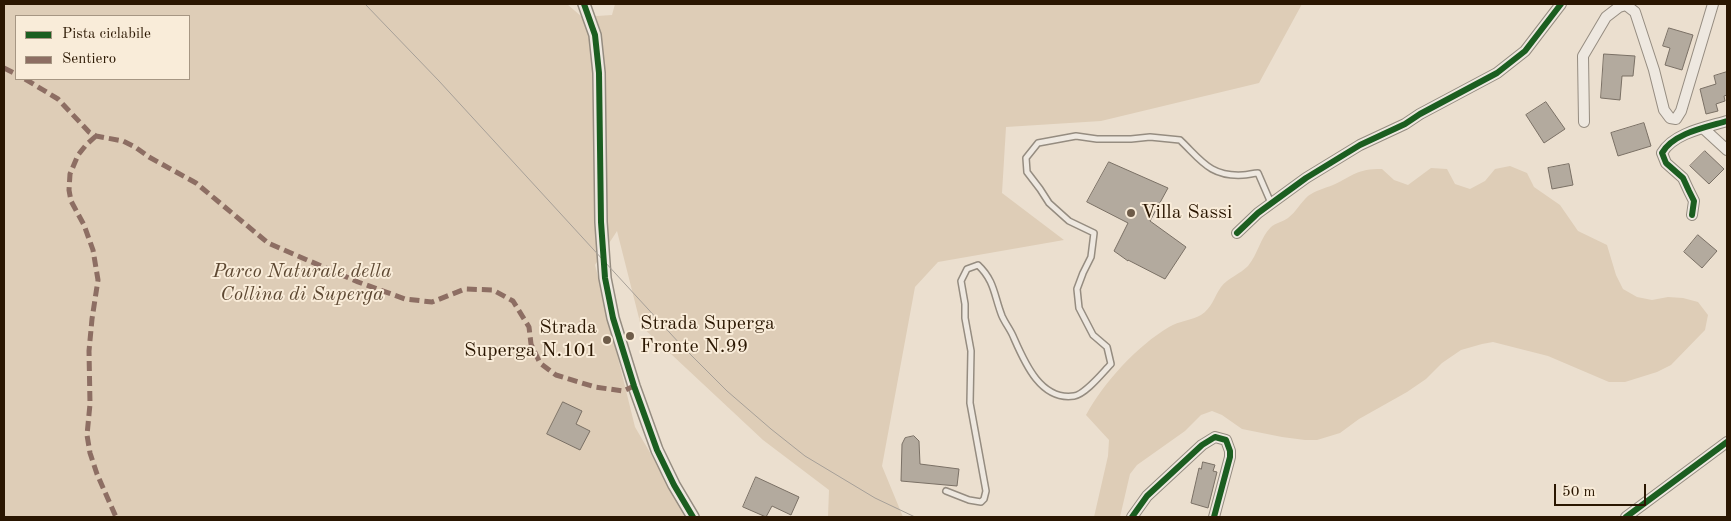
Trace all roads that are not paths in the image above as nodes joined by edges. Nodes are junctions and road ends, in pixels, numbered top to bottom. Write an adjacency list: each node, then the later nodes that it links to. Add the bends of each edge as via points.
1 (584, 4): 13 (street, via 595,35 599,73 601,222 605,278 613,318 657,450)
2 (1561, 4): 8 (street, via 1525,50 1497,73 1405,124 1360,144)
3 (1713, 4): 5 (street, via 1676,118 1670,118 1664,110 1635,12 1626,6 1619,7 1606,17 1583,56)
4 (1727, 121): 6 (street)
5 (1584, 122)
6 (1703, 128): 7 (street); 9 (street, via 1666,146 1662,153 1666,164 1683,178 1692,196)
7 (1727, 150)
8 (1271, 203): 10 (street); 12 (lane, via 1258,174 1211,170 1180,140 1076,136 1038,143 1026,158 1027,172 1049,203 1068,221 1094,233 1091,257 1077,290 1079,308 1092,335 1108,347 1111,364 1075,396 1047,389 1031,374 1022,357 1002,316 988,274 978,265 966,269 961,281 964,318 972,351 970,403 986,491 981,502)
9 (1692, 215)
10 (1237, 233)
11 (1727, 442): 16 (street)
12 (946, 491)
13 (693, 517)
14 (1132, 517): 15 (street, via 1147,496 1215,437 1226,440 1230,451)
15 (1214, 517)
16 (1626, 517)

